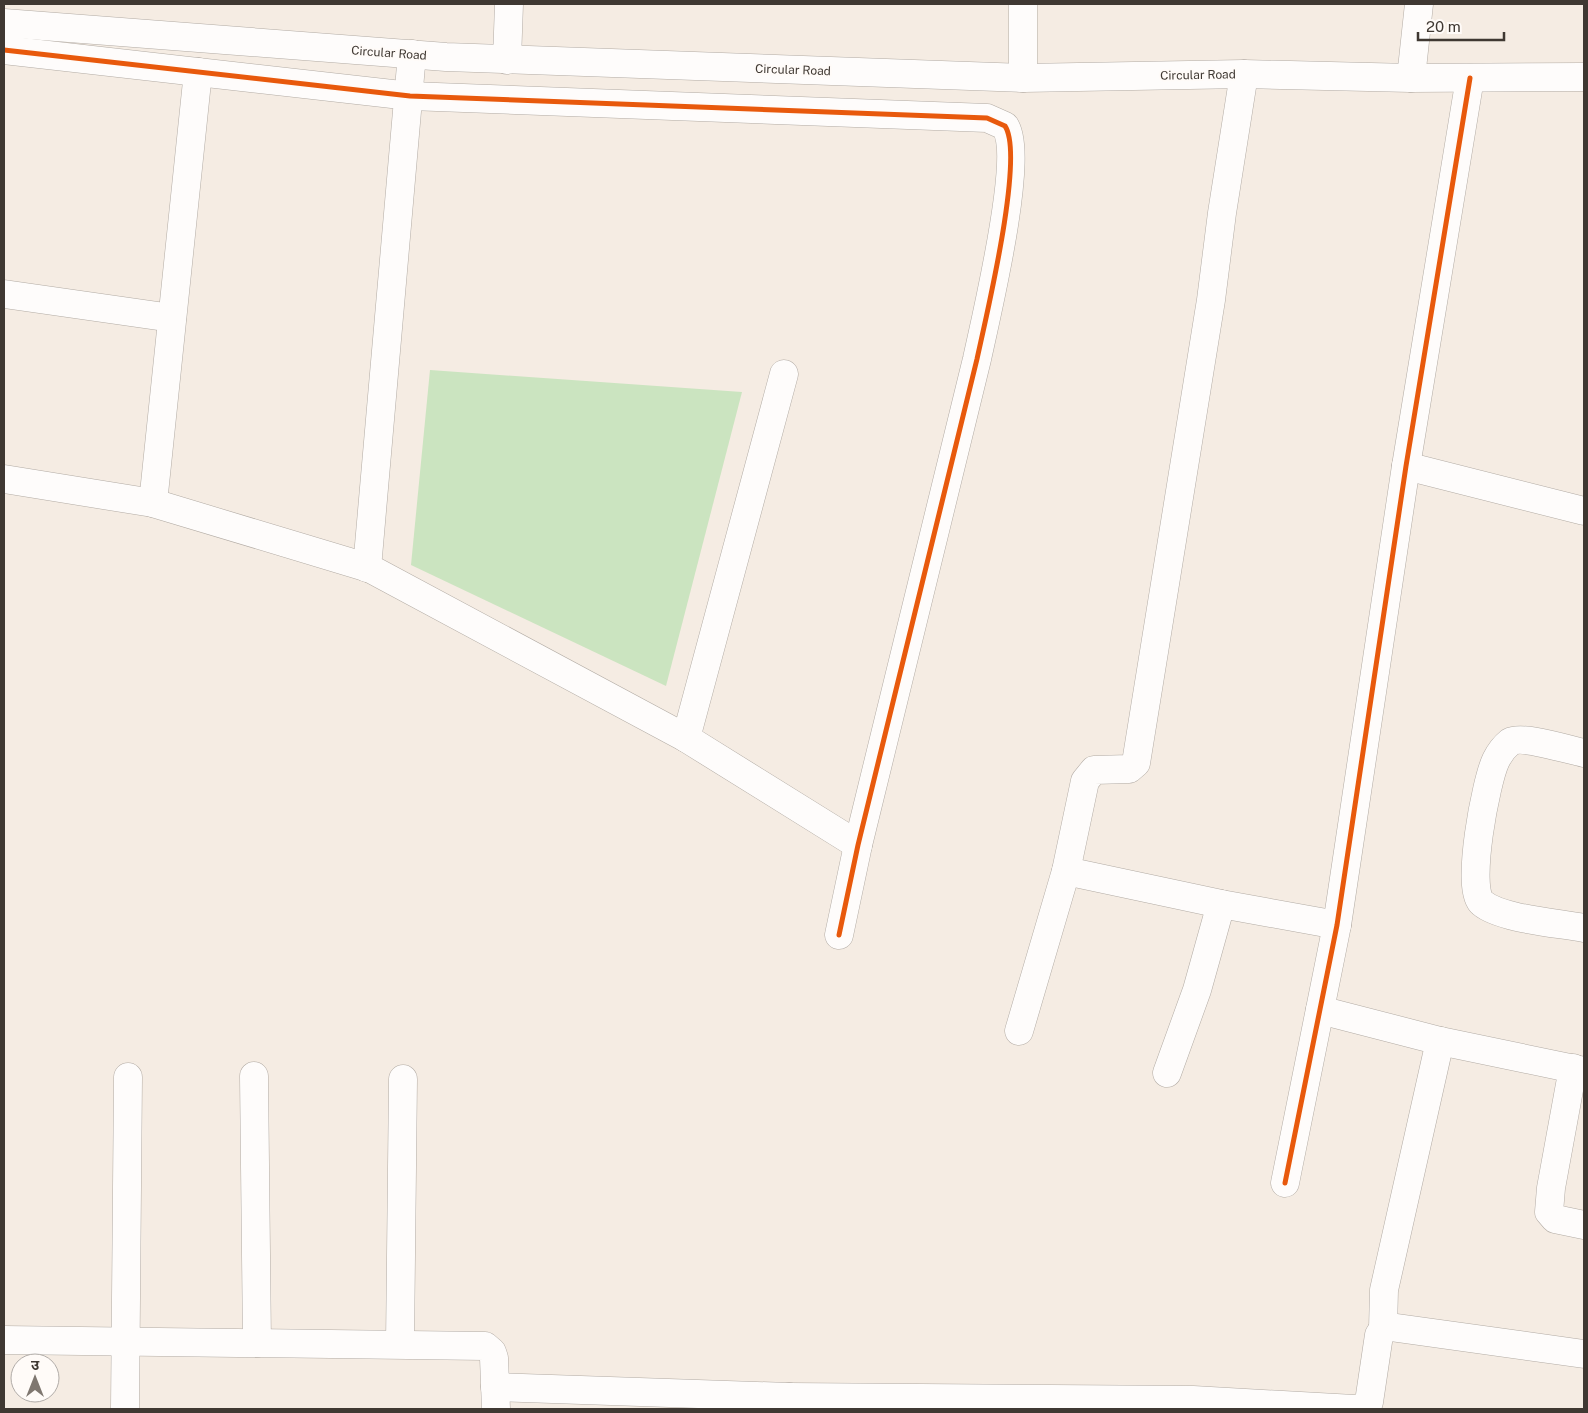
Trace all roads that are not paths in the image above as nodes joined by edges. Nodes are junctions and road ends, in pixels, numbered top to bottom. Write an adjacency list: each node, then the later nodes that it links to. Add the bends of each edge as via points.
1 (509, 4): 7 (street)
2 (1024, 4): 11 (street)
3 (1419, 4): 12 (street)
4 (4, 23): 6 (street, Circular Road)
5 (4, 50): 8 (street)
6 (412, 54): 7 (street, Circular Road); 14 (street)
7 (507, 60): 11 (street, Circular Road)
8 (198, 72): 14 (street); 16 (street)
9 (1244, 74): 11 (street, Circular Road); 12 (street, Circular Road); 26 (street, via 1136,764 1129,769 1099,769 1088,775)
10 (1584, 77): 13 (street, Circular Road)
11 (1023, 78)
12 (1410, 78): 13 (street, Circular Road)
13 (1470, 78): 18 (street)
14 (410, 96): 22 (street); 25 (street, via 987,118 1005,126 1009,132 1012,174 977,359)
15 (4, 294): 16 (street)
16 (172, 318): 20 (street)
17 (784, 374): 23 (street)
18 (1406, 466): 21 (street); 28 (street)
19 (4, 479): 20 (street)
20 (153, 503): 22 (street)
21 (1584, 511)
22 (367, 568): 23 (street)
23 (686, 738): 25 (street)
24 (1584, 753): 29 (street, via 1522,739 1509,743 1503,750 1496,760 1481,815 1475,895 1482,903 1501,913)
25 (858, 845): 30 (street)
26 (1066, 871): 27 (street); 32 (street)
27 (1221, 904): 28 (street); 35 (street, via 1197,990)
28 (1337, 925): 31 (street)
29 (1584, 928)
30 (839, 935)
31 (1320, 1010): 33 (street); 39 (street)
32 (1019, 1031)
33 (1440, 1041): 34 (street); 41 (street, via 1384,1290)
34 (1579, 1070): 40 (street, via 1551,1188 1549,1212 1555,1219)
35 (1167, 1073)
36 (254, 1076): 44 (street)
37 (128, 1077): 43 (street)
38 (402, 1079): 45 (street)
39 (1285, 1183)
40 (1584, 1225)
41 (1384, 1329): 46 (street, via 1396,1327); 51 (street, via 1378,1340 1369,1402)
42 (4, 1340): 43 (street)
43 (126, 1342): 44 (street); 50 (street)
44 (257, 1343): 45 (street)
45 (400, 1344): 47 (street, via 486,1346 494,1358)
46 (1584, 1354)
47 (495, 1398): 48 (street)
48 (789, 1403): 49 (street)
49 (1193, 1404): 51 (street)
50 (125, 1409)
51 (1354, 1409)

